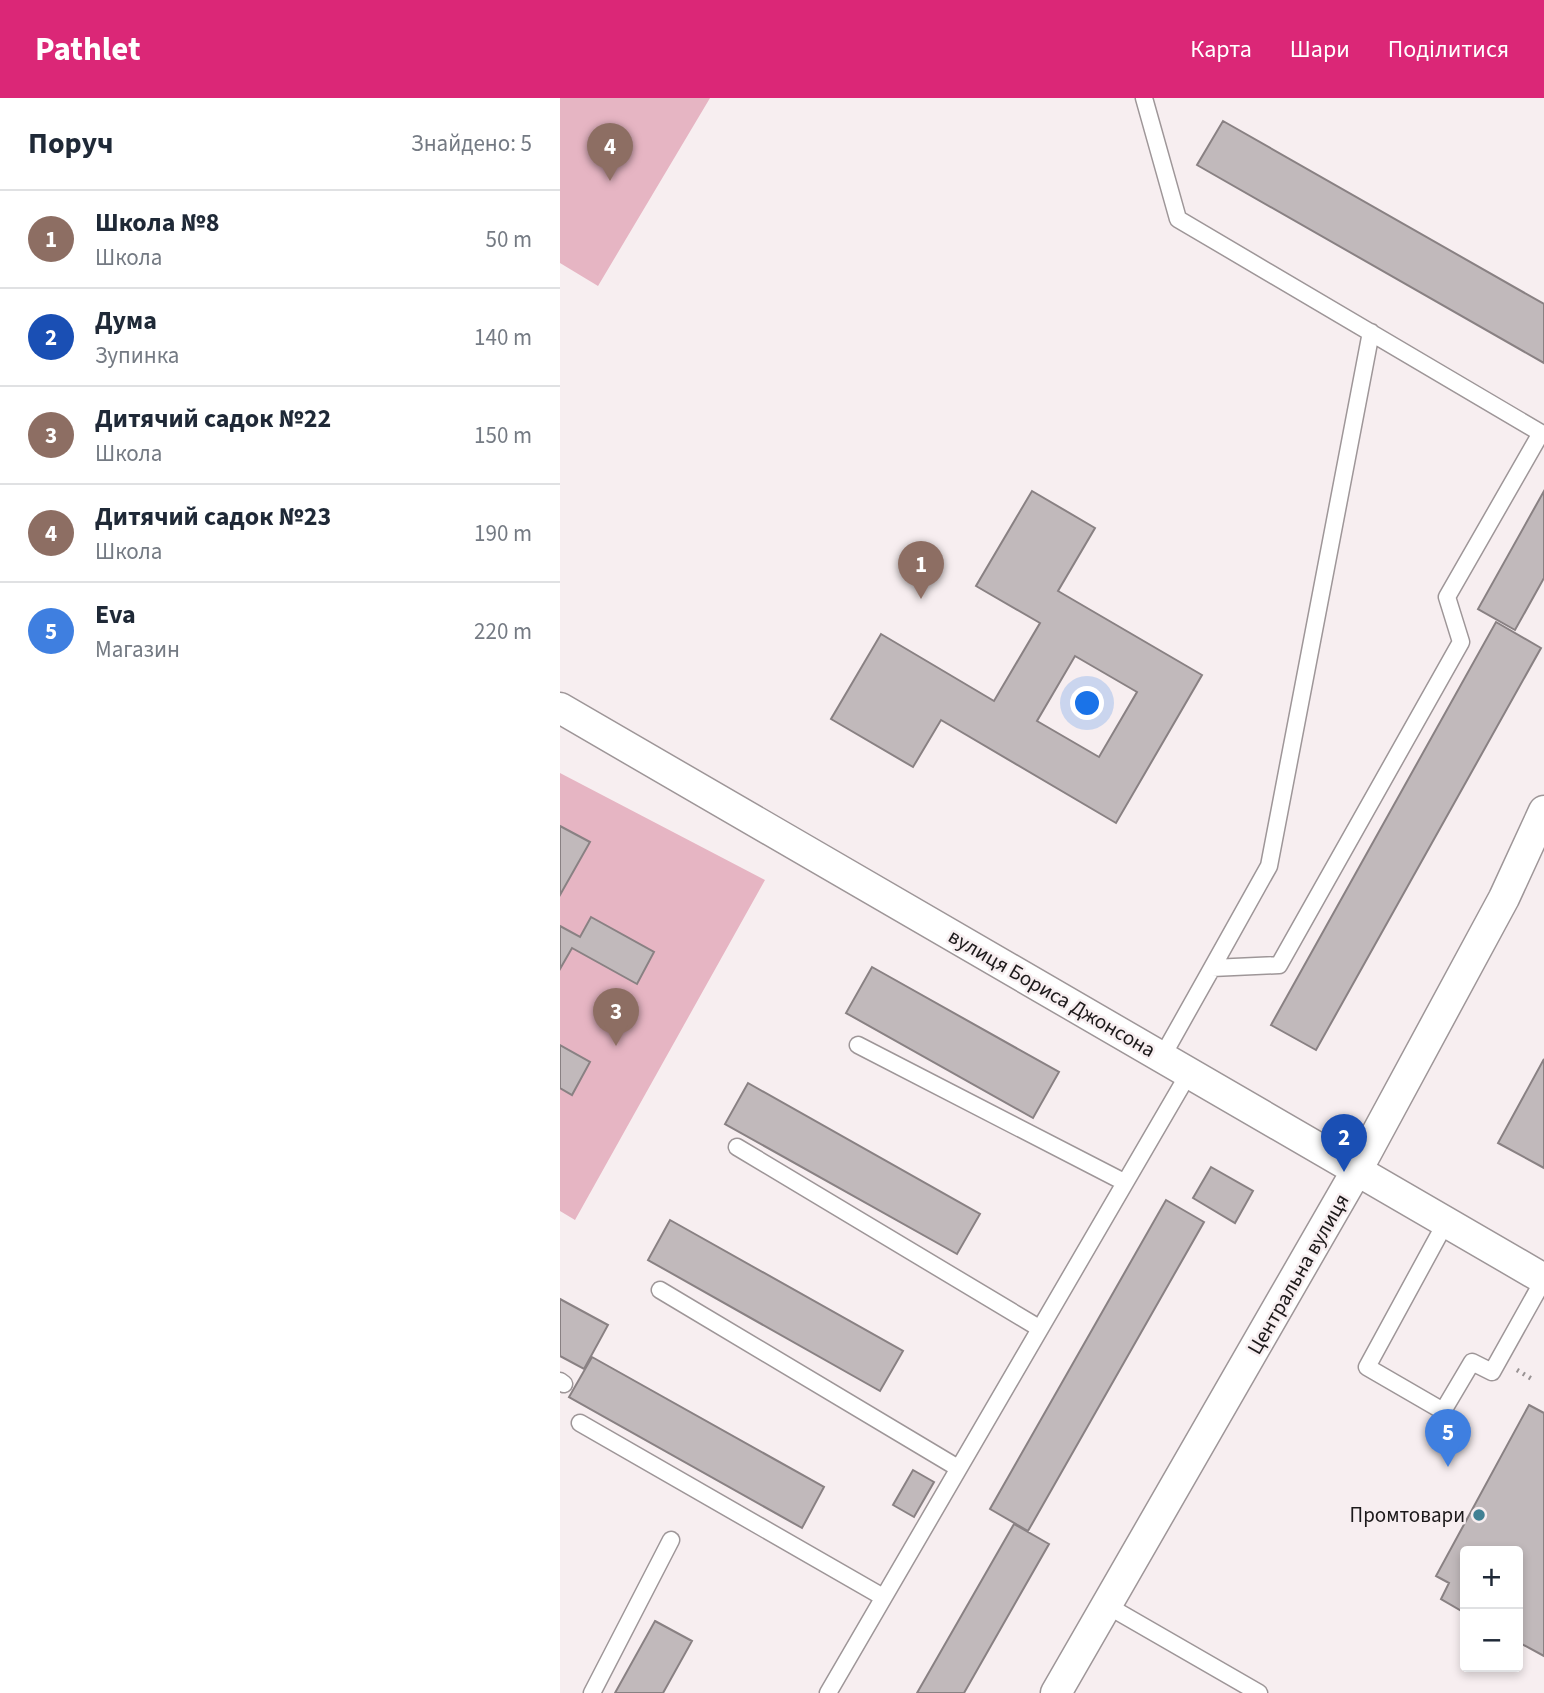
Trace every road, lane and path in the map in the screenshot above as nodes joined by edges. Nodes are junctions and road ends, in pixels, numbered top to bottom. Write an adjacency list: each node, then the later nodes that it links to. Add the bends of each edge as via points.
1 (1145, 98): 2 (lane, via 1178,219)
2 (1370, 332): 5 (lane, via 1269,866); 5 (lane, via 1541,433 1447,597 1461,642 1279,965)
3 (560, 708): 7 (street, вулиця Бориса Джонсона)
4 (1544, 810): 10 (street, Центральна вулиця, via 1504,898)
5 (1212, 968): 7 (lane)
6 (858, 1045): 11 (lane)
7 (1161, 1057): 8 (street, вулиця Бориса Джонсона)
8 (1189, 1073): 10 (street, вулиця Бориса Джонсона); 11 (lane)
9 (737, 1147): 15 (lane)
10 (1357, 1170): 12 (street, вулиця Бориса Джонсона); 22 (street, Центральна вулиця)
11 (1124, 1182): 15 (lane)
12 (1446, 1222): 13 (street, вулиця Бориса Джонсона); 13 (lane, via 1367,1367 1443,1411 1472,1362 1492,1372)
13 (1544, 1279)
14 (660, 1290): 19 (lane)
15 (1040, 1328): 19 (lane)
16 (1513, 1368): 17 (path)
17 (1532, 1379)
18 (580, 1423): 21 (lane)
19 (958, 1468): 21 (lane)
20 (671, 1541): 23 (lane)
21 (883, 1597): 24 (lane)
22 (1108, 1606): 25 (street, Центральна вулиця); 26 (lane)
23 (592, 1693)
24 (828, 1693)
25 (1056, 1693)
26 (1259, 1693)

